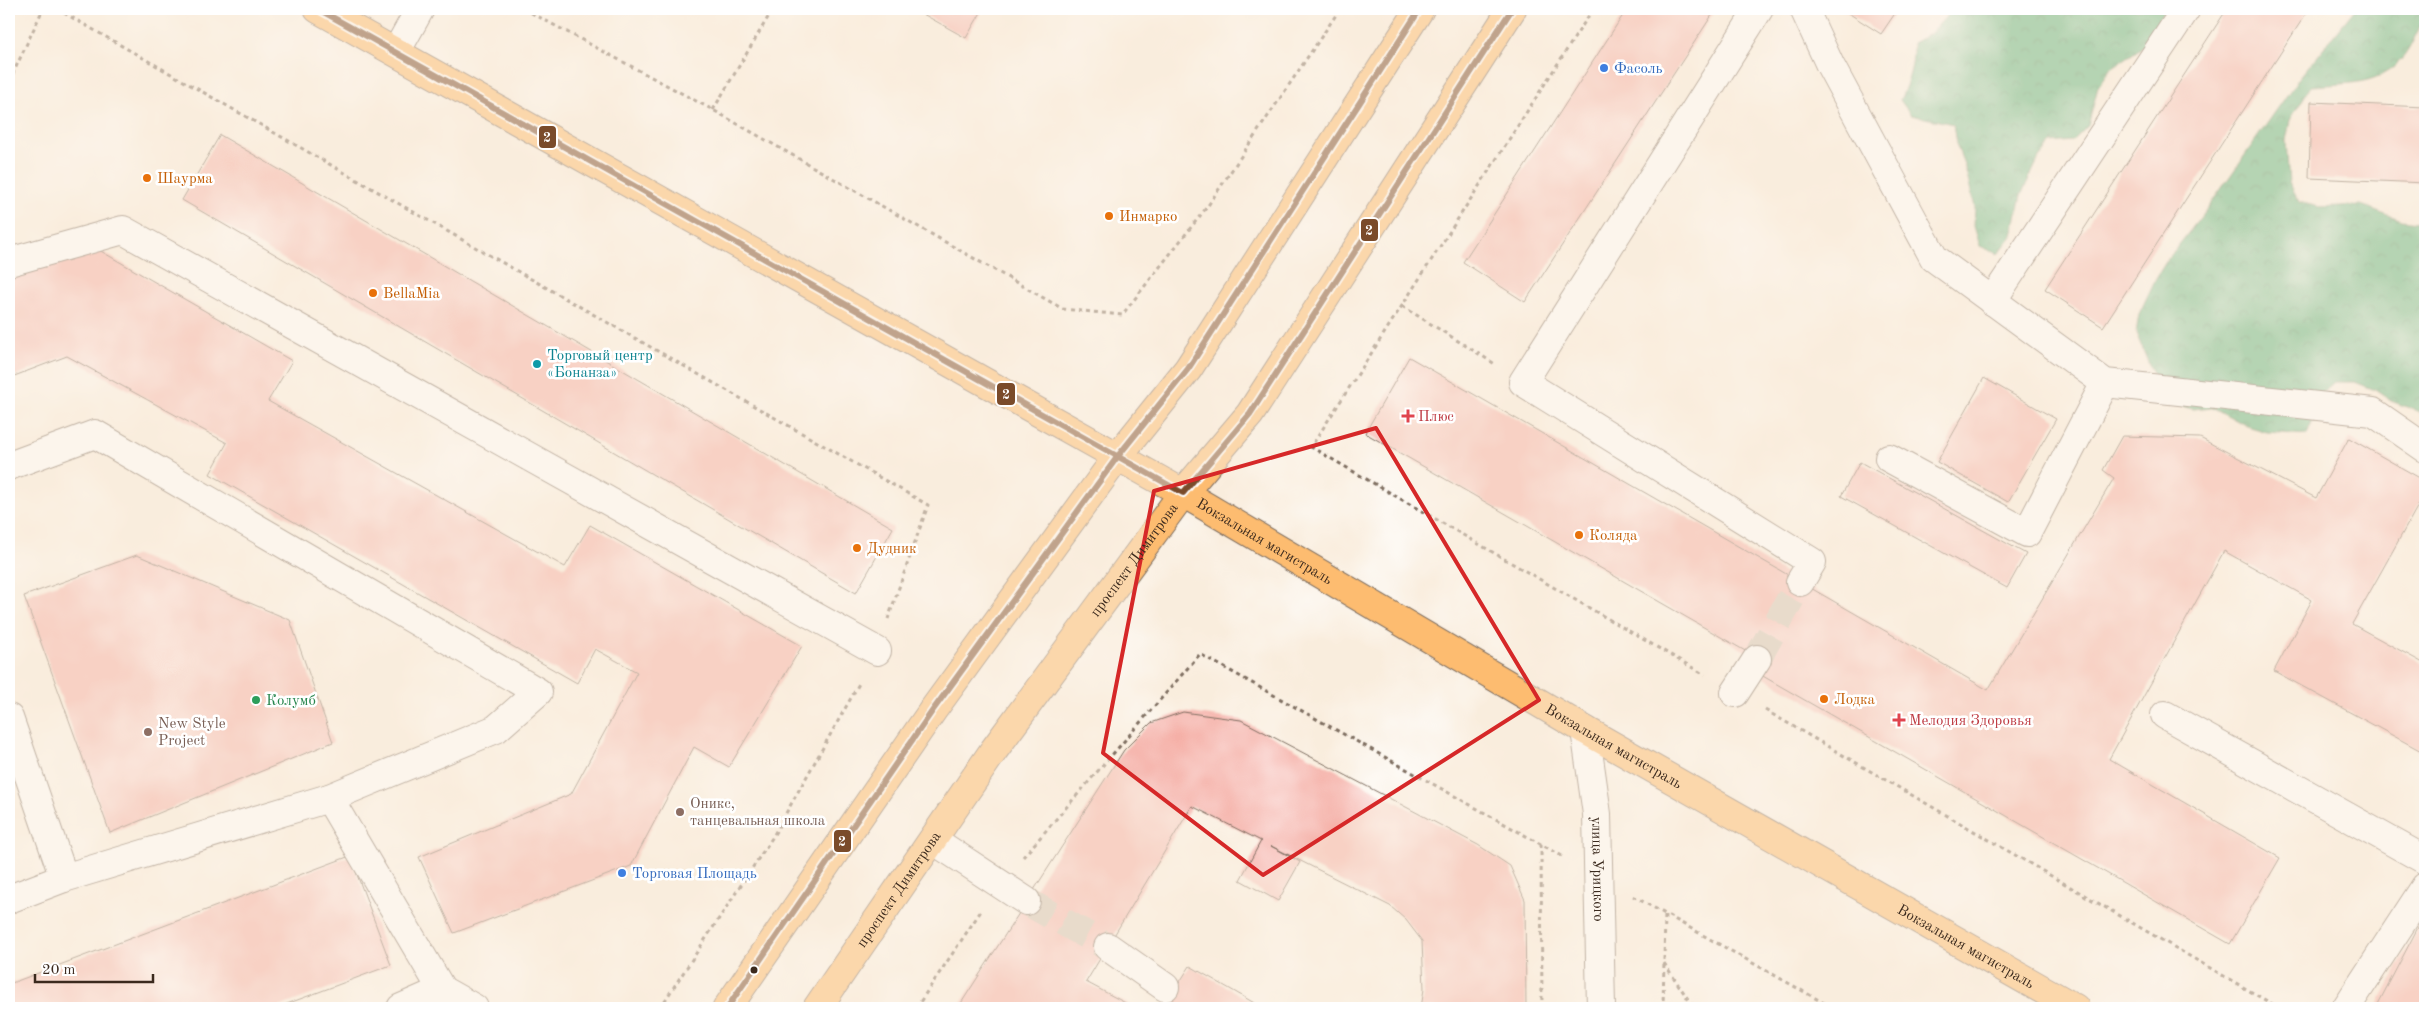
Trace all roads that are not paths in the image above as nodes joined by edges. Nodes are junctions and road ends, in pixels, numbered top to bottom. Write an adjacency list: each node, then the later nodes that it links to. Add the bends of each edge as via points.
1 (318, 9): 8 (main road, Вокзальная магистраль)
2 (420, 9): 8 (street)
3 (1420, 9): 13 (main road, via 1188,369)
4 (1512, 9): 16 (main road, проспект Димитрова, via 1250,414)
5 (1759, 9): 17 (street, via 1522,382 1812,562)
6 (1804, 9): 10 (street, via 1830,66 1934,258)
7 (2186, 9): 10 (street)
8 (396, 52): 13 (main road, Вокзальная магистраль)
9 (9, 262): 18 (street, via 123,230)
10 (1992, 301): 11 (street)
11 (2105, 383): 12 (street, via 2373,412); 14 (street, via 2027,533)
12 (2425, 448)
13 (1118, 456): 16 (main road, Вокзальная магистраль); 36 (main road, via 933,710)
14 (1890, 458)
15 (9, 466): 24 (street, via 95,434 538,692 496,729)
16 (1183, 493): 23 (main road, Вокзальная магистраль); 25 (main road, проспект Димитрова, via 994,750)
17 (1800, 582)
18 (876, 651)
19 (1757, 659): 20 (street)
20 (1736, 693)
21 (2165, 715): 26 (street)
22 (9, 718): 27 (street)
23 (1585, 730): 38 (street, улица Урицкого, via 1596,814); 39 (main road, Вокзальная магистраль)
24 (329, 798): 27 (street); 33 (street)
25 (933, 840): 30 (street); 37 (main road, проспект Димитрова)
26 (2425, 860)
27 (64, 878): 29 (street)
28 (2425, 888): 40 (street)
29 (9, 899)
30 (1026, 901)
31 (1108, 947): 32 (street)
32 (1165, 987)
33 (442, 990): 34 (street); 35 (street)
34 (401, 1008)
35 (474, 1008)
36 (728, 1008)
37 (817, 1008)
38 (1601, 1008)
39 (2075, 1008)
40 (2346, 1008)

